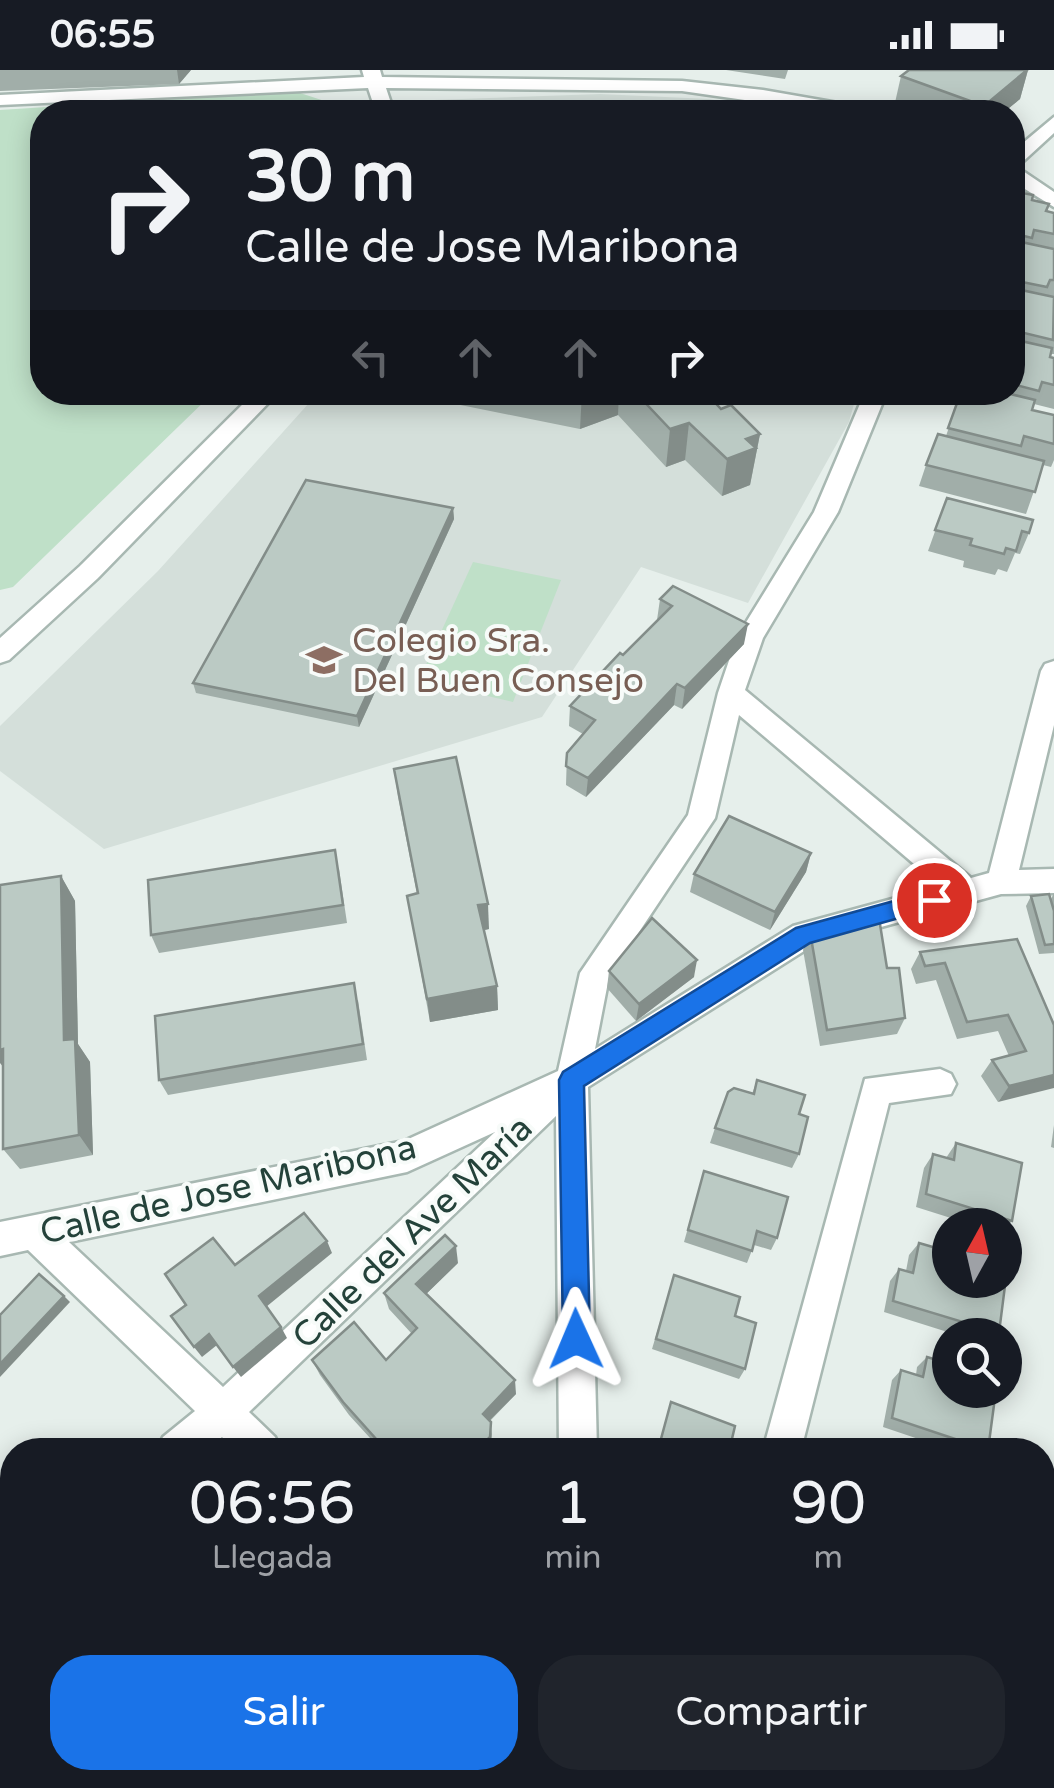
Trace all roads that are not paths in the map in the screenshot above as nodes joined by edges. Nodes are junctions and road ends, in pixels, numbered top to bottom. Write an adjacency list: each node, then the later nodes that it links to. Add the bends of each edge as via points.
1 (372, 76): 2 (street); 3 (street); 4 (street, via 682,86)
2 (0, 100)
3 (381, 100)
4 (790, 100)
5 (1054, 123): 6 (street)
6 (1025, 151)
7 (1025, 181): 8 (street)
8 (1054, 201)
9 (255, 405): 11 (street)
10 (871, 405): 13 (street, via 826,512 750,637)
11 (0, 653)
12 (1054, 672): 15 (street)
13 (731, 693): 16 (street); 17 (street, via 702,818 595,973)
14 (1054, 881): 15 (street, Calle de Jose Maribona)
15 (1002, 882): 16 (street, Calle de Jose Maribona)
16 (966, 891): 17 (street, Calle de Jose Maribona, via 804,935)
17 (572, 1080): 19 (street, Calle de Jose Maribona, via 406,1156); 20 (street, Calle del Ave María); 23 (street)
18 (940, 1084): 24 (street, via 876,1089)
19 (18, 1236): 20 (street)
20 (221, 1414): 21 (street, Calle del Ave María); 22 (street)
21 (191, 1438)
22 (248, 1438)
23 (578, 1438)
24 (785, 1438)

